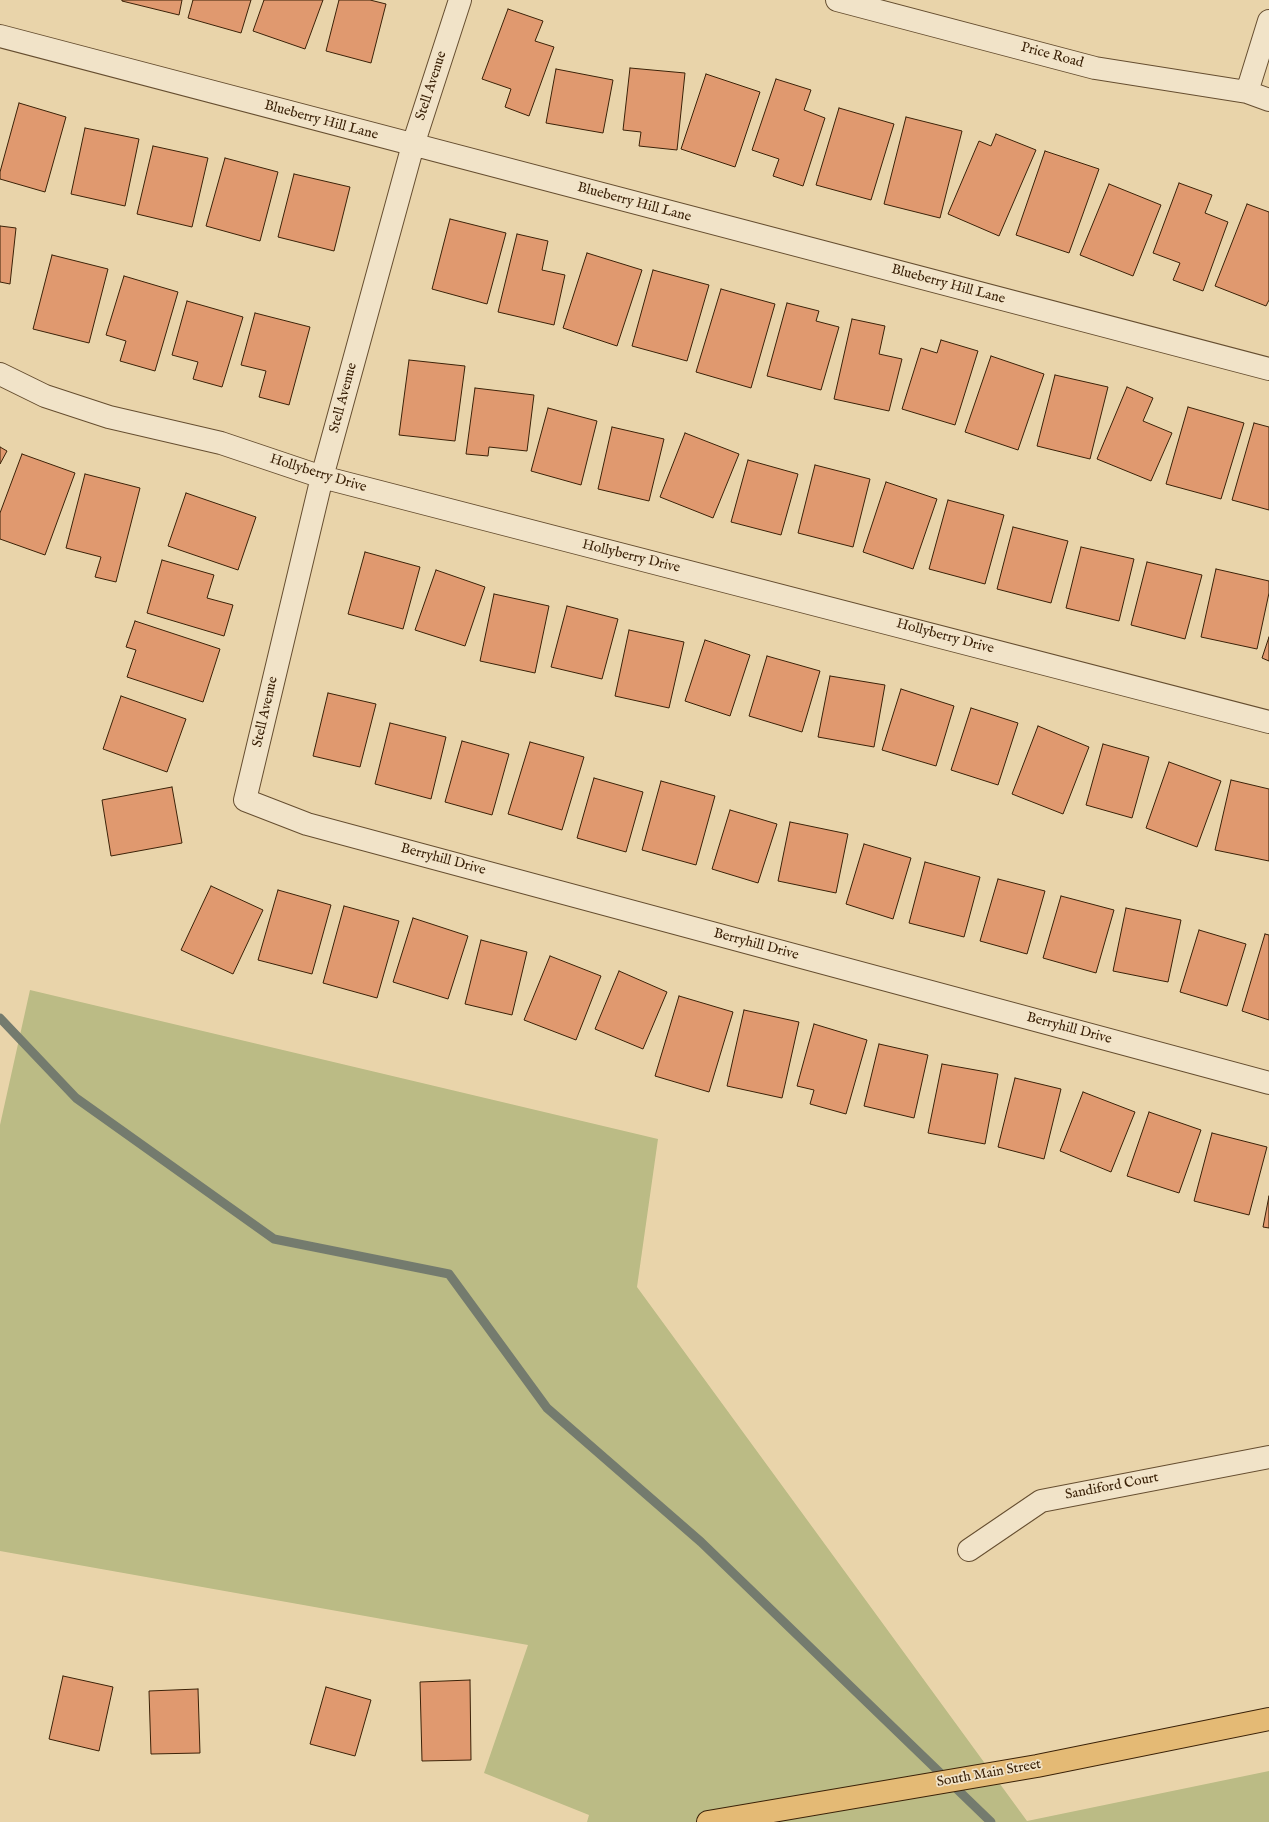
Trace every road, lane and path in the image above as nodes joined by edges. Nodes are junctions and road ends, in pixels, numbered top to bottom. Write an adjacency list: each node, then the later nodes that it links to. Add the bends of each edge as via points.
1 (460, 0): 7 (street, Stell Avenue)
2 (838, 0): 5 (street, Price Road, via 1095,68)
3 (1269, 21): 5 (street)
4 (0, 36): 7 (street, Blueberry Hill Lane)
5 (1247, 92): 6 (street, Price Road)
6 (1269, 100)
7 (413, 145): 8 (street, Blueberry Hill Lane); 10 (street, Stell Avenue)
8 (1269, 369)
9 (0, 374): 10 (street, Hollyberry Drive, via 45,396 109,417 221,443)
10 (322, 477): 11 (street, Hollyberry Drive); 12 (street, Stell Avenue)
11 (1269, 722)
12 (246, 800): 13 (street, Berryhill Drive, via 307,824)
13 (1269, 1083)
14 (1269, 1457): 15 (street, Sandiford Court, via 1041,1501)
15 (969, 1550)
16 (1269, 1719): 17 (main road, South Main Street, via 1037,1766)
17 (708, 1822)

